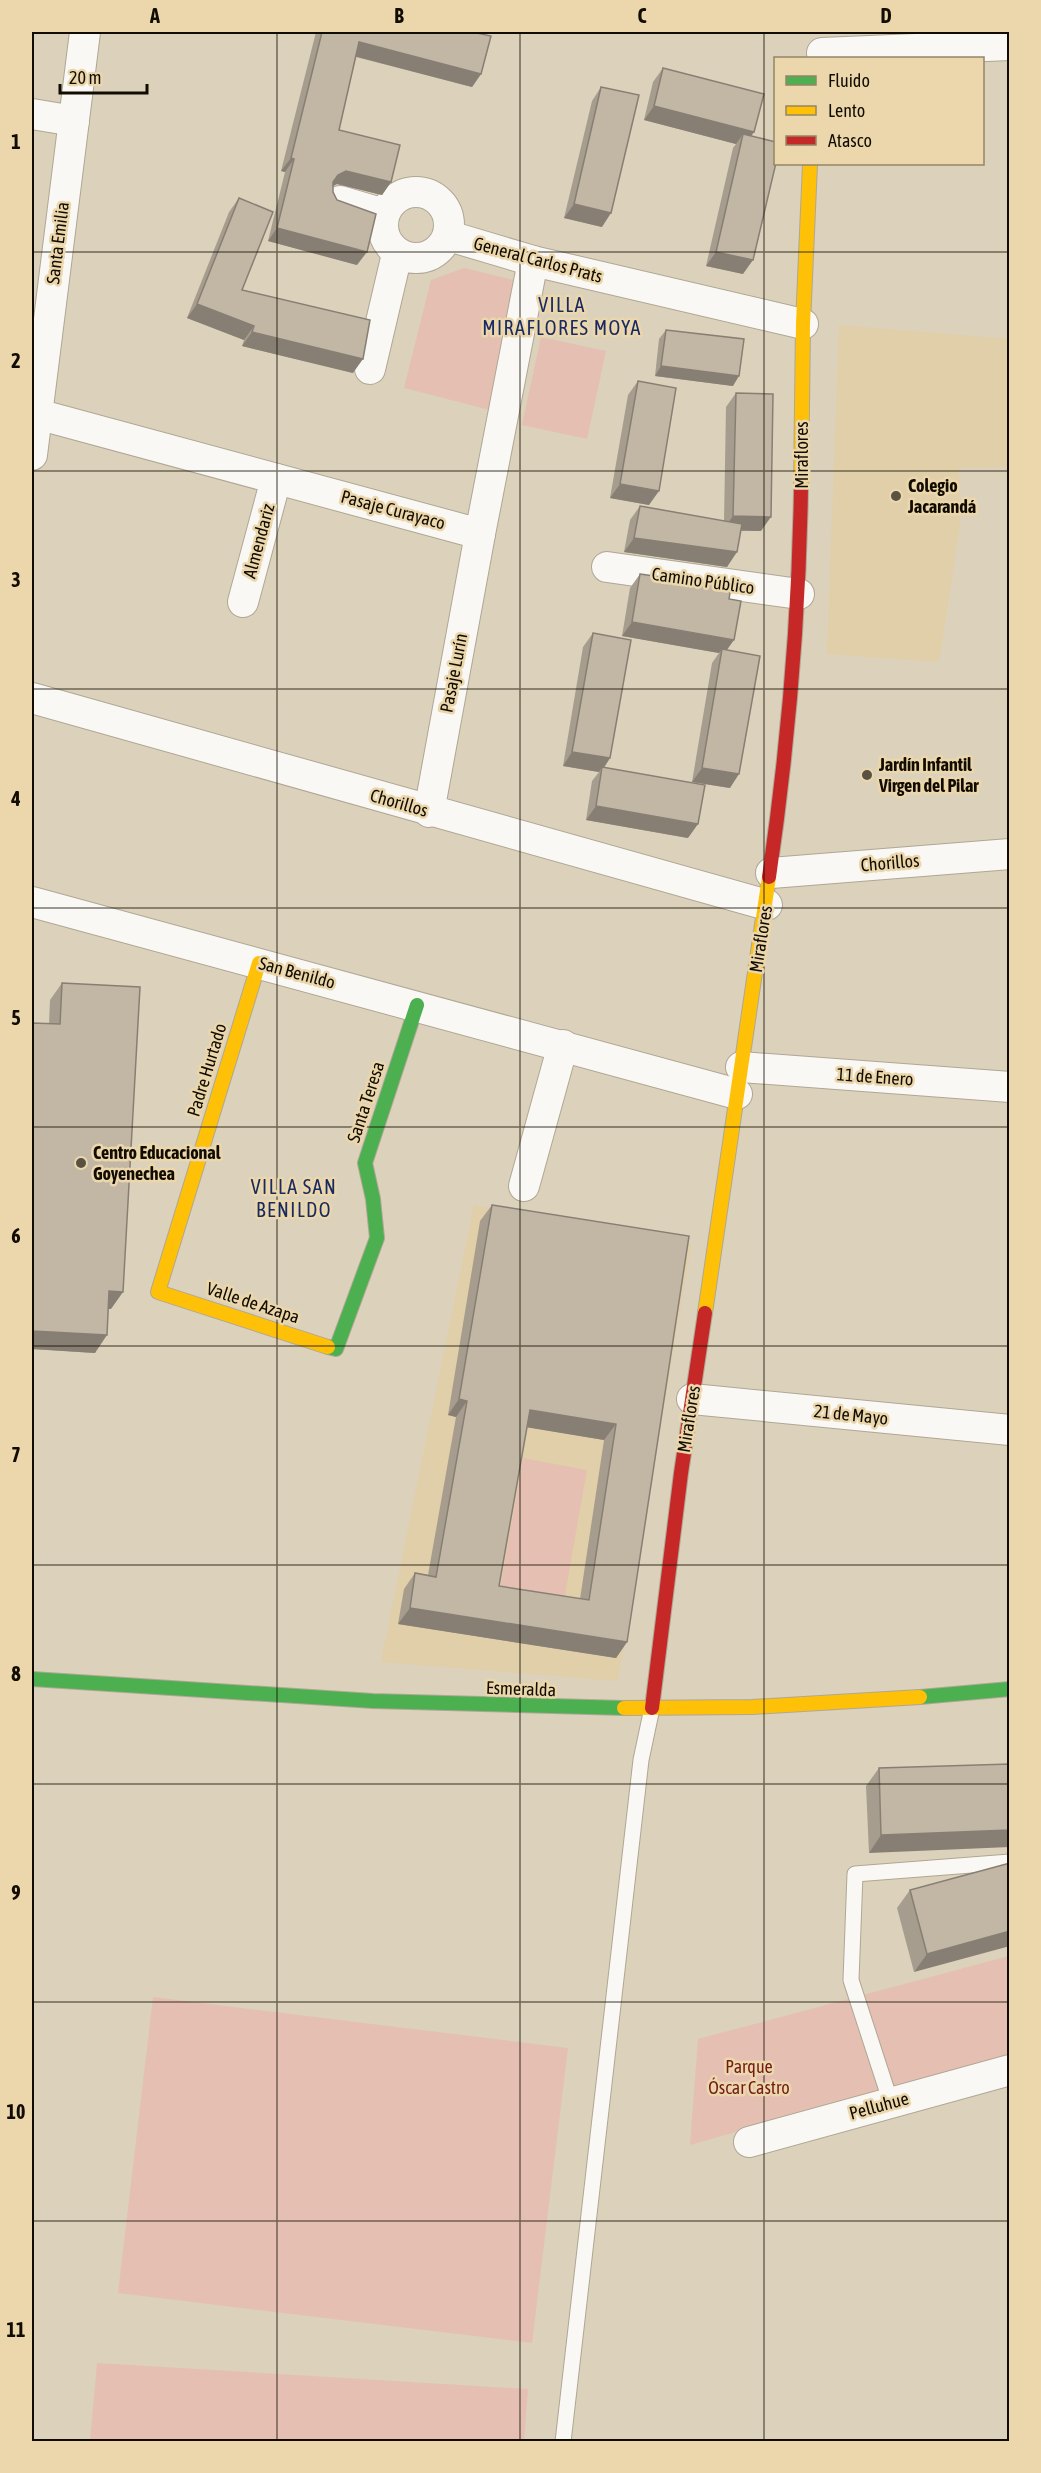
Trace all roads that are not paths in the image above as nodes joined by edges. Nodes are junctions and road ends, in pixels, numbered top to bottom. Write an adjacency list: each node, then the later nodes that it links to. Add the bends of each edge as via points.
1 (85, 32): 5 (street, Santa Emilia)
2 (1010, 45): 3 (street)
3 (823, 48)
4 (32, 114): 5 (street)
5 (74, 121): 12 (street, Santa Emilia)
6 (810, 165): 13 (street, Miraflores)
7 (340, 201): 8 (street)
8 (384, 214): 9 (street, General Carlos Prats, via 405,192 429,194 443,203 450,221); 10 (street, via 389,245)
9 (449, 237): 10 (street, General Carlos Prats, via 433,253 421,257 409,259); 11 (street, General Carlos Prats)
10 (397, 254): 14 (street)
11 (533, 261): 13 (street, General Carlos Prats); 18 (street)
12 (40, 322): 15 (street, Santa Emilia)
13 (803, 324): 20 (street, Miraflores)
14 (370, 369)
15 (37, 414): 16 (street, Santa Emilia); 17 (street, Pasaje Curayaco)
16 (32, 455)
17 (276, 479): 18 (street, Pasaje Curayaco); 21 (street, Almendariz)
18 (480, 534): 23 (street, Pasaje Lurín)
19 (607, 567): 20 (street, Camino Público)
20 (799, 594): 25 (street, Miraflores)
21 (243, 603)
22 (32, 698): 23 (street, Chorillos)
23 (429, 812): 27 (street, Chorillos)
24 (1010, 854): 25 (street, Chorillos)
25 (771, 873): 27 (street, Miraflores)
26 (32, 902): 28 (street, San Benildo)
27 (766, 905): 31 (street, Miraflores)
28 (259, 963): 29 (street, San Benildo); 34 (street, Padre Hurtado)
29 (417, 1005): 30 (street, San Benildo); 35 (street, Santa Teresa, via 365,1162 374,1199 377,1238)
30 (563, 1045): 31 (street, San Benildo); 33 (street)
31 (739, 1080): 32 (street, 11 de Enero); 36 (street, Miraflores)
32 (1010, 1087)
33 (524, 1186)
34 (158, 1292): 35 (street, Valle de Azapa)
35 (336, 1349)
36 (692, 1399): 37 (street, 21 de Mayo); 40 (street, Miraflores)
37 (1010, 1430)
38 (32, 1679): 40 (street, Esmeralda, via 335,1699 542,1708)
39 (1010, 1689): 40 (street, Esmeralda, via 757,1706)
40 (652, 1708): 45 (lane, via 641,1760)
41 (1010, 1862): 43 (lane, via 855,1874 851,1980)
42 (1010, 2070): 43 (street, Pelluhue)
43 (891, 2103): 44 (street, Pelluhue)
44 (749, 2142)
45 (563, 2442)

